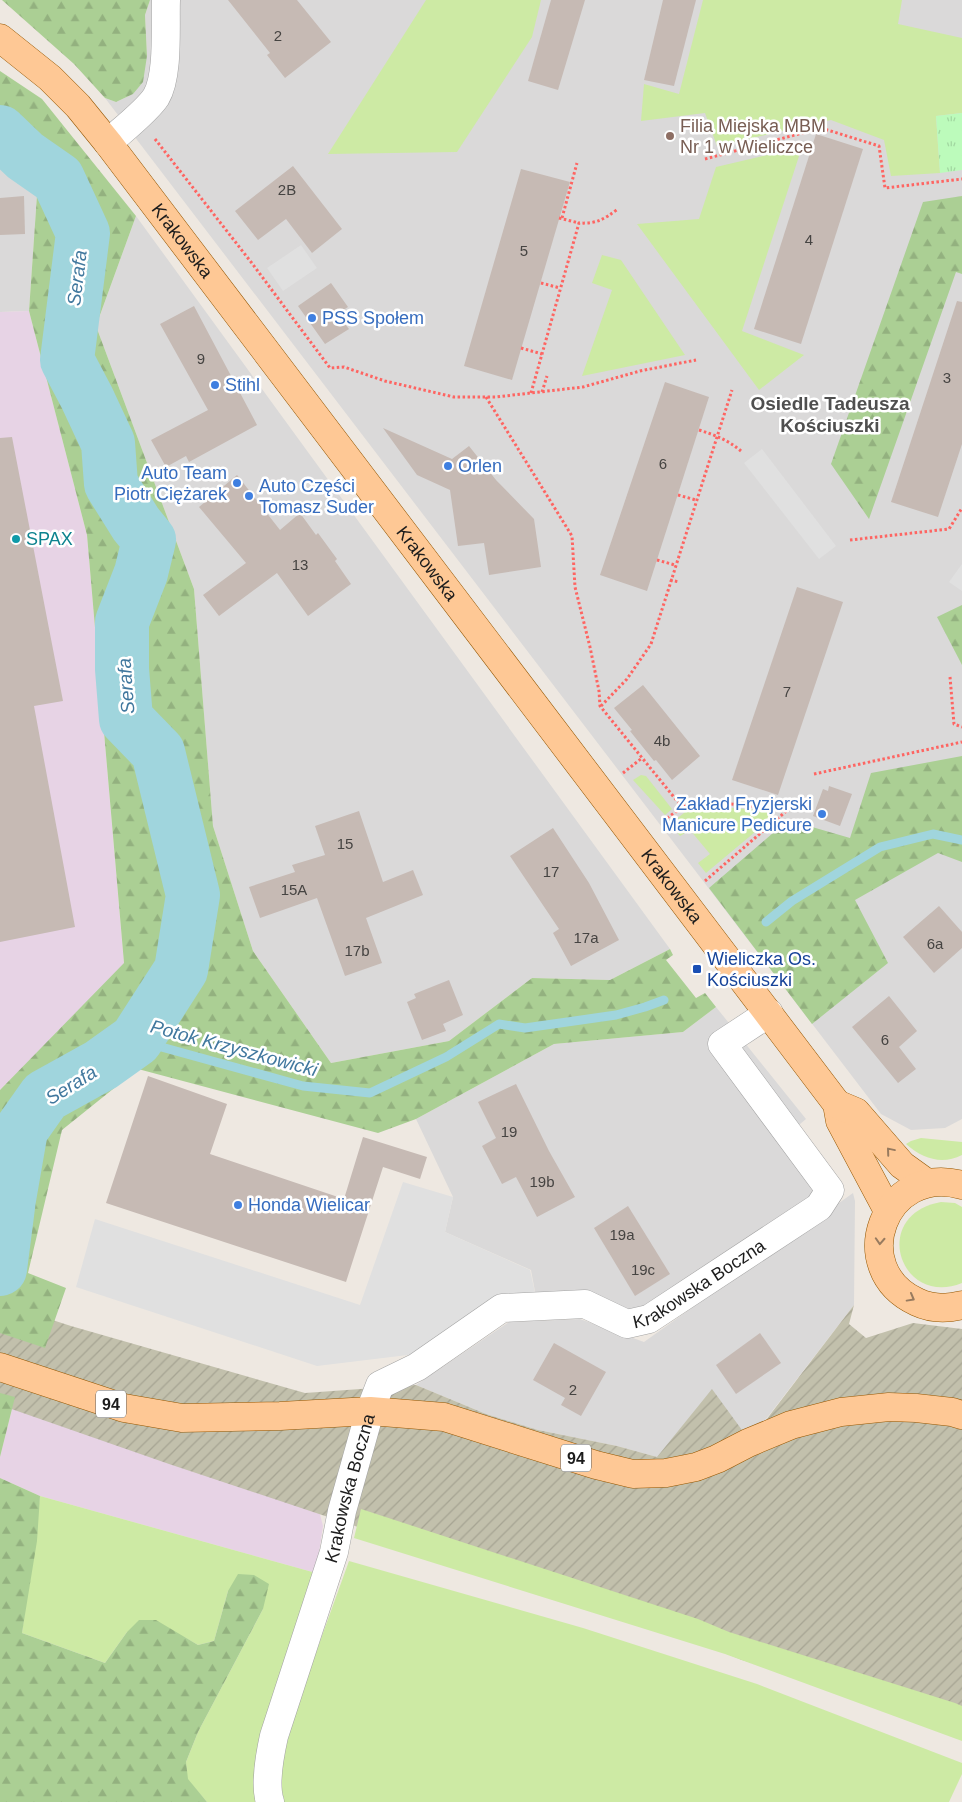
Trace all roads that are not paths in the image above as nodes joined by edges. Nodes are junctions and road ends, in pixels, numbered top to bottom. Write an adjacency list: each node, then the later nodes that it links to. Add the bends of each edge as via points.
1 (166, 0): 3 (street, via 164,65 156,97)
2 (0, 38): 3 (main road, Krakowska, via 50,78)
3 (108, 143): 4 (main road, Krakowska)
4 (769, 1013): 5 (main road, Krakowska); 10 (street, Krakowska Boczna, via 722,1044 830,1190 819,1207 649,1320 627,1324 585,1304 502,1308 417,1367 380,1385)
5 (837, 1104): 6 (main road, Krakowska, one-way to 5, via 902,1165 856,1112); 7 (main road, Krakowska, via 840,1121)
6 (951, 1181): 7 (main road, via 905,1193)
7 (888, 1211): 8 (main road, one-way to 8, via 881,1228 879,1247 891,1282 909,1298 932,1307)
8 (957, 1311)
9 (0, 1367): 10 (main road, 94, via 124,1408 182,1418)
10 (370, 1411): 11 (main road, 94, via 444,1417 633,1474 666,1473 696,1467 791,1425 841,1412 898,1407); 12 (street, Krakowska Boczna, via 334,1552 274,1736 269,1759)
11 (962, 1416)
12 (270, 1802)

